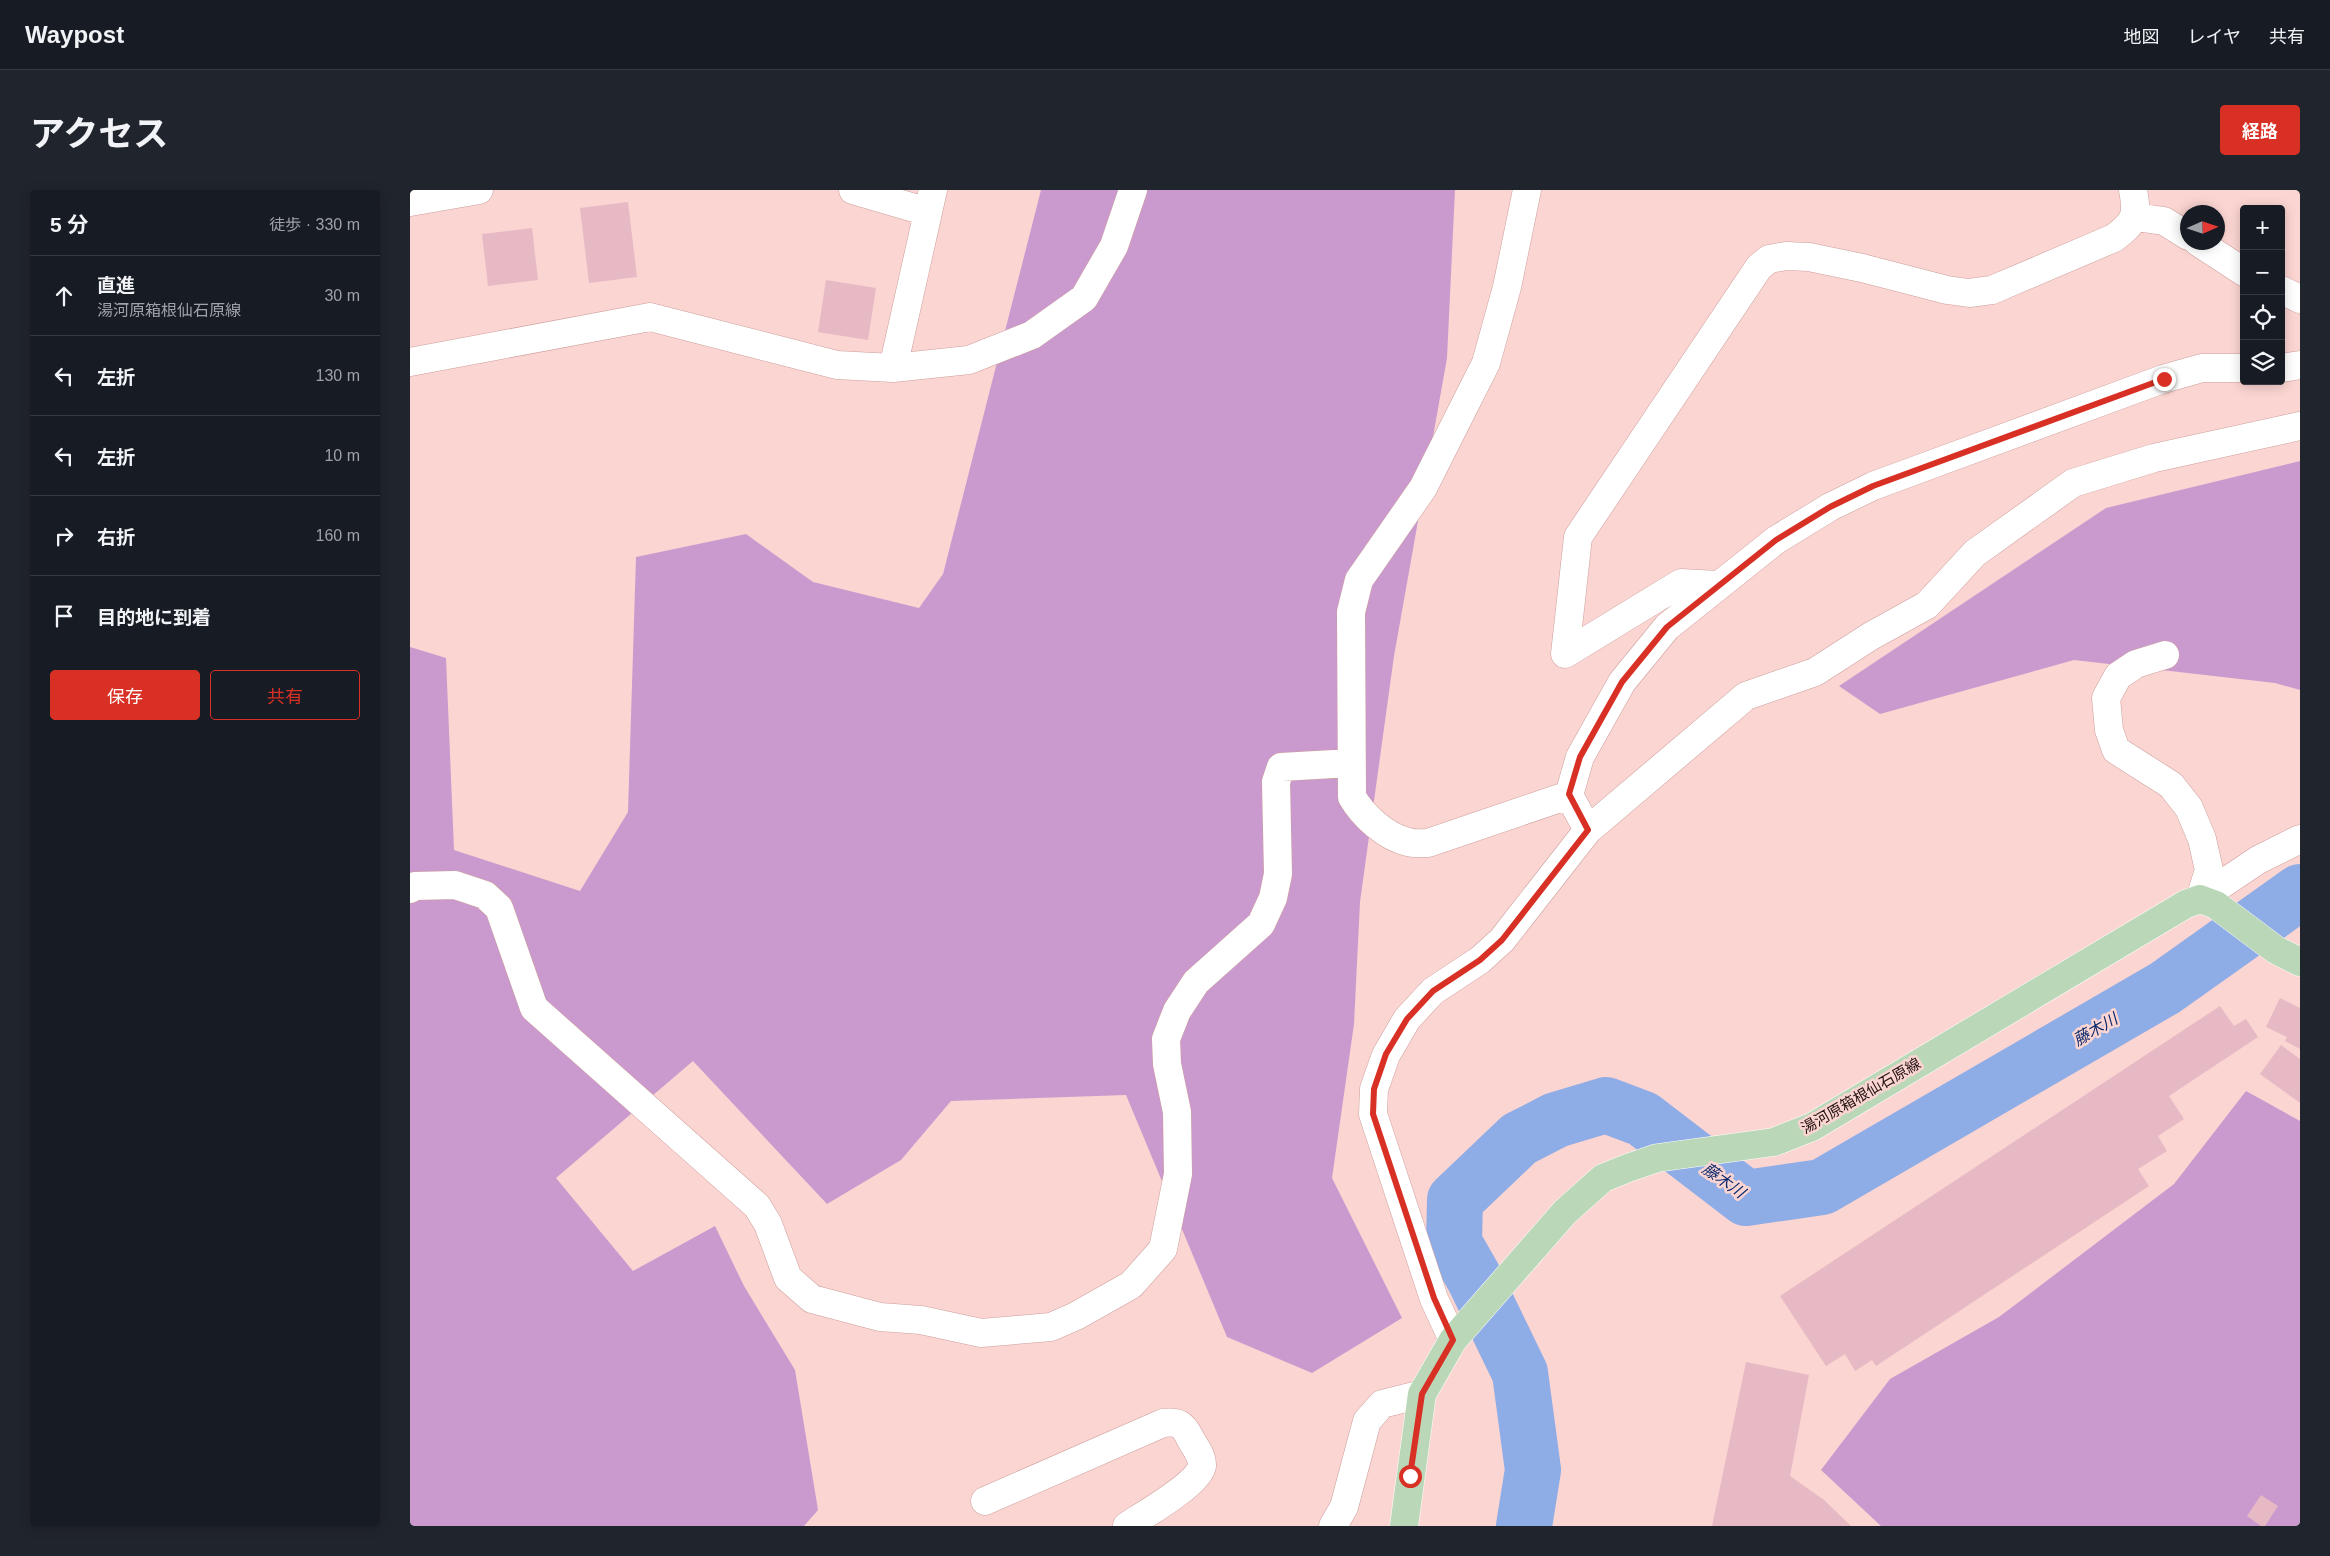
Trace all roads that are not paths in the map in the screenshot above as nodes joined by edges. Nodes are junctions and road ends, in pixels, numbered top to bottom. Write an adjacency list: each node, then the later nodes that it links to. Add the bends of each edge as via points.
1 (479, 190): 7 (street)
2 (853, 190): 6 (street)
3 (1133, 190): 17 (street, via 1114,246 1084,298 1032,335 969,360)
4 (1527, 190): 22 (street, via 1508,287 1486,363 1423,488 1359,580 1351,612)
5 (2133, 190): 8 (street)
6 (931, 201): 17 (street)
7 (410, 202)
8 (2135, 218): 9 (street, via 2164,221); 20 (street, via 2114,238 1992,290 1969,293 1809,257 1786,256 1769,260 1759,267 1578,537 1566,654 1681,583)
9 (2180, 231)
10 (2210, 250): 11 (street)
11 (2240, 269)
12 (2285, 292): 13 (street)
13 (2300, 299)
14 (410, 362): 17 (street, via 650,317 837,365)
15 (2300, 365): 16 (street)
16 (2285, 367)
17 (893, 368)
18 (2240, 368): 20 (street, via 2202,368 2164,379 1873,486 1830,507 1776,540)
19 (2300, 426): 24 (street, via 2154,458 2073,483 1975,552 1927,605 1815,672 1746,696)
20 (1718, 585): 23 (street, via 1667,627 1622,682 1580,757)
21 (2165, 655): 27 (street, via 2136,664 2118,676 2106,698 2109,730 2116,750 2171,785 2189,808 2202,839 2209,870)
22 (1351, 763): 23 (street, via 1352,797 1360,811 1387,832 1408,842 1428,843 1450,837); 26 (street, via 1281,766 1276,782 1278,874 1273,898 1261,924 1196,982 1171,1025 1166,1039 1167,1064 1177,1112 1178,1174 1163,1249 1131,1285 1051,1327 981,1333 921,1320 880,1317 812,1299 788,1278 768,1224 757,1206 534,1008 499,908 484,895 455,885 415,886)
23 (1569, 794): 24 (street)
24 (1588, 830): 29 (street, via 1502,940 1480,960 1433,991 1407,1019 1386,1054 1374,1089 1373,1114 1434,1298)
25 (2300, 839): 27 (street, via 2258,860)
26 (410, 889)
27 (2208, 902): 28 (main road, via 2276,950); 29 (main road, 湯河原箱根仙石原線, via 2177,909 1812,1128 1774,1142 1657,1158 1604,1178 1565,1212)
28 (2300, 962)
29 (1453, 1340): 30 (main road, 湯河原箱根仙石原線)
30 (1422, 1394): 33 (street, via 1382,1404 1367,1421 1344,1507); 34 (main road, 湯河原箱根仙石原線)
31 (985, 1501): 32 (street, via 1163,1423 1175,1422 1184,1426 1202,1467 1194,1481)
32 (1127, 1526)
33 (1333, 1526)
34 (1404, 1526)

